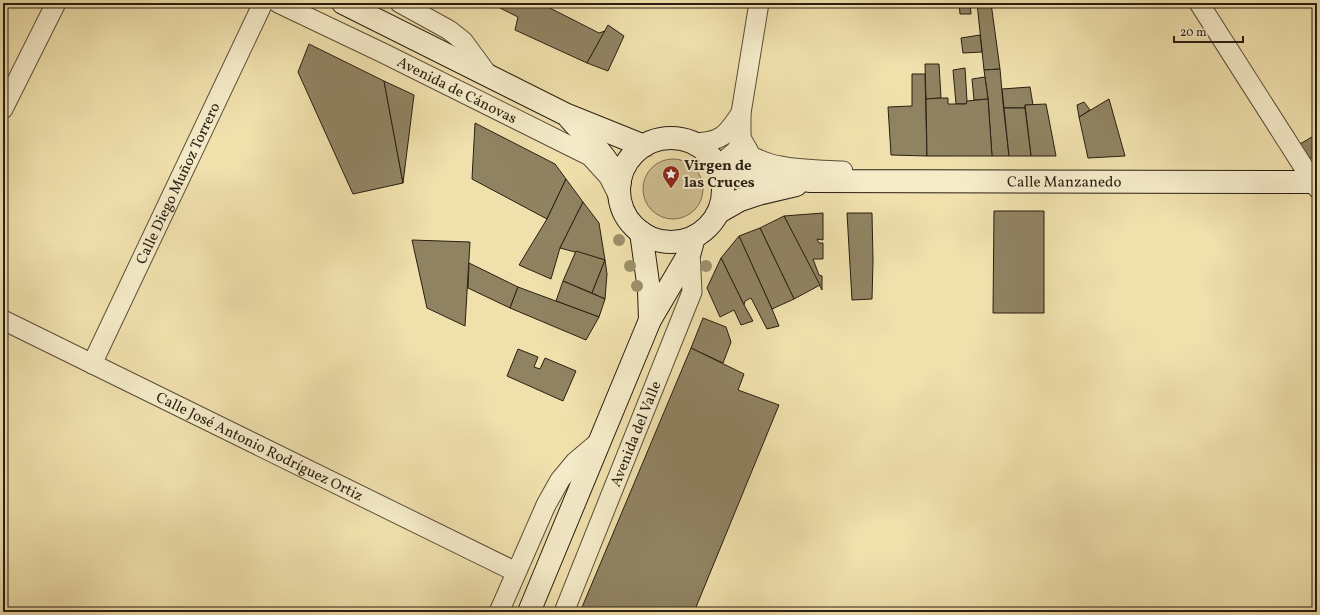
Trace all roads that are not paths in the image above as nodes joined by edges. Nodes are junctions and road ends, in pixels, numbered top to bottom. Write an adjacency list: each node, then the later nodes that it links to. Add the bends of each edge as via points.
1 (56, 3): 9 (street)
2 (264, 3): 25 (street, Calle Diego Muñoz Torrero)
3 (278, 3): 19 (street, Avenida de Cánovas, via 590,156)
4 (343, 3): 8 (main road, Avenida de Cánovas)
5 (400, 3): 8 (street, Avenida de Cánovas, via 450,30 463,41)
6 (759, 3): 10 (street)
7 (1199, 3): 18 (street)
8 (488, 75): 11 (main road, Avenida de Cánovas)
9 (3, 109)
10 (741, 114): 12 (street); 13 (street, via 719,138 709,142)
11 (567, 115): 14 (main road, Avenida de Cánovas); 19 (main road, Avenida de Cánovas, via 613,169)
12 (742, 138): 15 (street, via 737,150); 17 (street, via 749,155 765,162 818,170 851,171)
13 (693, 143): 14 (main road, via 676,138 660,139); 15 (main road, via 707,152)
14 (644, 146): 19 (main road, via 632,155 624,168)
15 (719, 168): 16 (main road, Calle Manzanedo); 20 (main road, via 724,186)
16 (812, 181): 17 (main road, Calle Manzanedo); 20 (main road, Calle Manzanedo, via 740,200)
17 (881, 181): 18 (main road, Calle Manzanedo)
18 (1316, 184)
19 (620, 190): 21 (main road, via 627,217)
20 (719, 212): 22 (main road)
21 (641, 232): 22 (main road, via 653,239 681,241); 24 (main road, via 649,290)
22 (692, 245): 24 (main road); 30 (street, Avenida del Valle, via 692,292)
23 (3, 320): 25 (street, Calle José Antonio Rodríguez Ortiz)
24 (650, 320): 26 (main road)
25 (92, 364): 27 (street, Calle José Antonio Rodríguez Ortiz)
26 (602, 439): 27 (street, Avenida del Valle, via 574,462 560,480); 29 (main road)
27 (516, 572): 28 (street, Avenida del Valle)
28 (499, 612)
29 (529, 612)
30 (564, 612)

